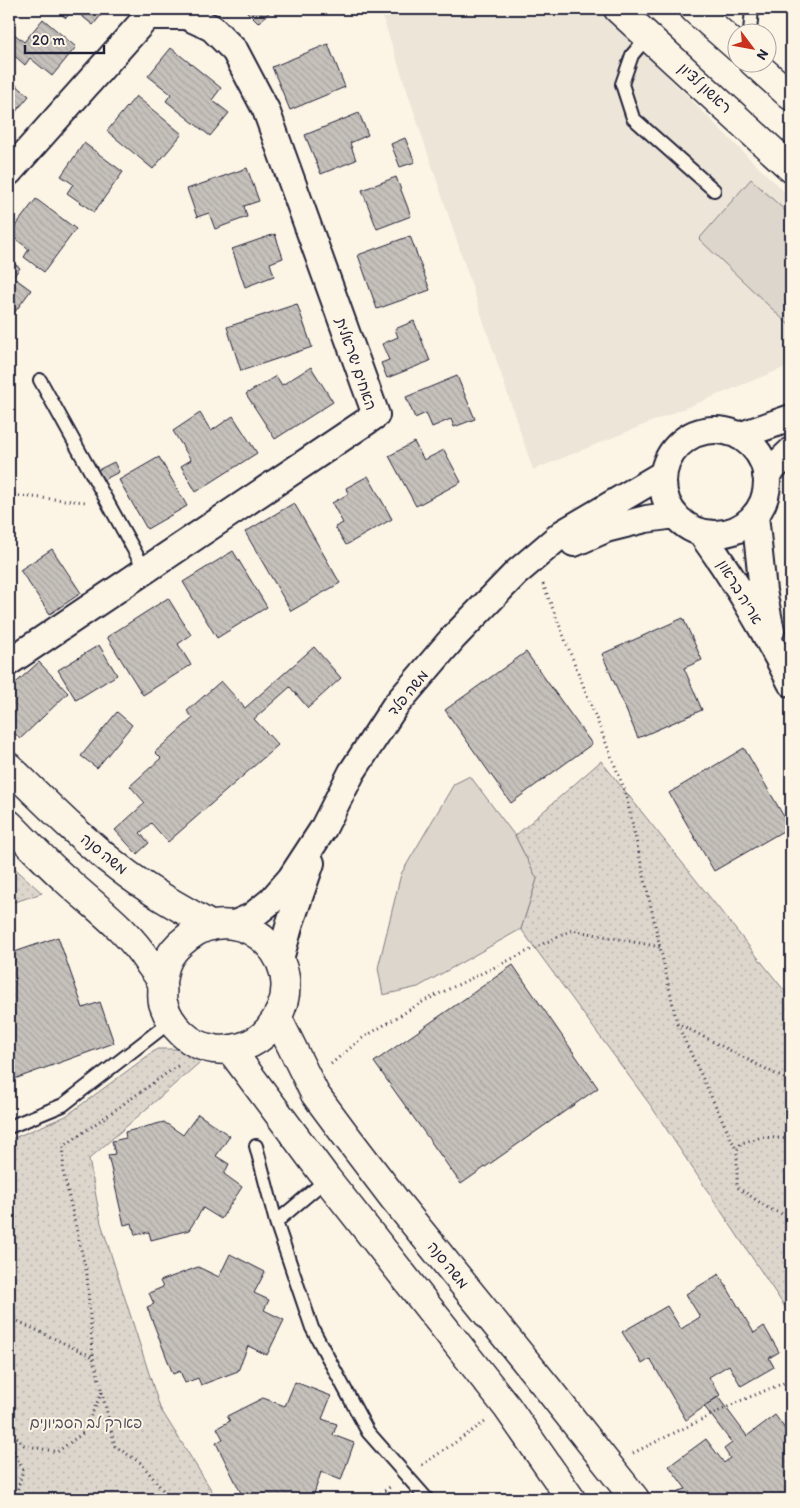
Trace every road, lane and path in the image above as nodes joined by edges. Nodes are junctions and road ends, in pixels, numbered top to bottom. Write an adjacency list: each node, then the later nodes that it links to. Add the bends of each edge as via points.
1 (618, 9): 6 (street, ראשון לציון)
2 (694, 9): 7 (street)
3 (752, 9): 5 (lane)
4 (150, 12): 11 (street, האחים ישראלית); 25 (street, האחים ישראלית, via 186,16 212,28 235,51 266,110 376,415)
5 (751, 22)
6 (648, 36): 10 (street, ראשון לציון); 12 (lane, via 632,55 622,84 633,118)
7 (728, 39)
8 (765, 72): 9 (street)
9 (791, 96)
10 (791, 168)
11 (9, 172)
12 (714, 190)
13 (40, 380): 20 (lane)
14 (791, 418): 15 (street)
15 (739, 436): 17 (street, via 723,431 707,431 692,436 673,452); 18 (street, via 762,459)
16 (791, 451): 18 (street)
17 (663, 474): 21 (street, via 663,491); 24 (street, משה פלד, via 563,533)
18 (766, 475): 22 (street, via 766,493)
19 (9, 495): 20 (path)
20 (109, 504): 25 (lane)
21 (675, 515): 23 (street, via 680,522); 24 (street, משה פלד, via 606,529 552,552)
22 (755, 515): 23 (street, via 747,524 731,532); 26 (street, אריה בראון, via 763,592)
23 (701, 533): 26 (street, אריה בראון, via 723,563)
24 (525, 568): 31 (street, משה פלד, via 453,638 395,706 352,772); 33 (path, via 625,791)
25 (145, 570): 27 (street, האחים ישראלית)
26 (776, 654): 28 (street, אריה בראון)
27 (9, 662)
28 (791, 683)
29 (9, 766): 32 (street, משה סנה, via 67,824 119,868 167,900)
30 (9, 824): 35 (street, via 112,920 142,953)
31 (323, 829): 32 (street, משה פלד, via 292,878 272,901 251,917); 34 (street, משה פלד)
32 (222, 925): 34 (street, via 252,931 268,942); 35 (street, via 193,933 178,945 166,962)
33 (660, 947): 38 (path); 40 (path, via 572,930 424,1001 361,1039)
34 (280, 959): 36 (street, via 286,979 285,1000)
35 (162, 982): 37 (street, via 163,1003)
36 (278, 1019): 39 (street, via 264,1035 246,1046); 40 (street, משה סנה)
37 (171, 1021): 39 (street, via 186,1037); 42 (lane, via 63,1104)
38 (677, 1023): 41 (path); 45 (path)
39 (217, 1048): 46 (street); 52 (path, via 64,1146 62,1171 86,1275)
40 (309, 1082): 58 (street, משה סנה, via 395,1200)
41 (791, 1082)
42 (9, 1127)
43 (791, 1139): 45 (path, via 762,1137 741,1143)
44 (256, 1146): 49 (lane)
45 (737, 1150): 47 (path, via 737,1187)
46 (327, 1179): 49 (lane); 55 (street)
47 (786, 1216): 48 (path); 50 (path)
48 (791, 1216)
49 (276, 1222): 59 (lane, via 312,1328 368,1432)
50 (791, 1232)
51 (9, 1317): 52 (path)
52 (93, 1357): 54 (path)
53 (791, 1380): 58 (path, via 637,1450)
54 (102, 1392): 56 (path, via 83,1433 57,1452 24,1445); 61 (path, via 115,1446 141,1463 166,1494)
55 (507, 1407): 59 (path); 64 (street)
56 (9, 1432)
57 (9, 1442): 60 (path, via 24,1470)
58 (612, 1470): 65 (street, משה סנה)
59 (406, 1476): 62 (path); 63 (lane)
60 (15, 1499)
61 (166, 1499)
62 (372, 1499)
63 (427, 1499)
64 (570, 1499)
65 (635, 1499)

